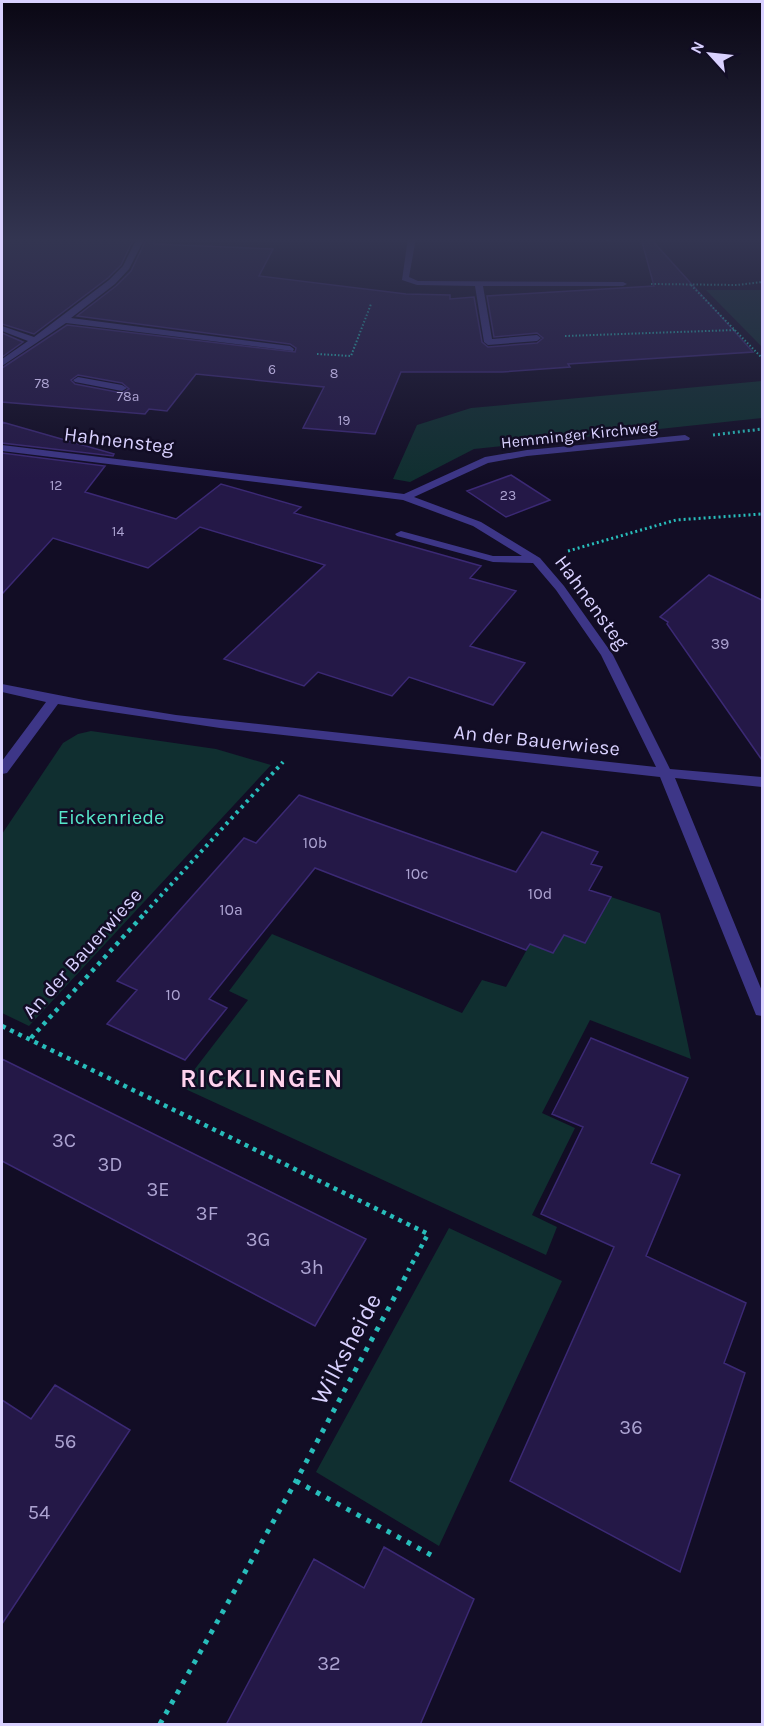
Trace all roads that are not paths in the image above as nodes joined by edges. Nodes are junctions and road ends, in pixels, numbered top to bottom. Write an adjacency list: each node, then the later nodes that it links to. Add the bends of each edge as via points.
1 (484, 319): 4 (street, via 488,342)
2 (64, 320): 5 (street); 6 (street)
3 (2, 328): 5 (street)
4 (537, 338)
5 (34, 340): 7 (street)
6 (290, 349)
7 (2, 363)
8 (78, 380): 9 (street)
9 (122, 388)
10 (685, 438): 12 (street, Hemminger Kirchweg, via 485,460)
11 (2, 448): 12 (street, Hahnensteg)
12 (405, 496): 14 (street, Hahnensteg, via 477,524)
13 (401, 534): 14 (street, via 493,559)
14 (536, 560): 18 (street, Hahnensteg, via 607,656)
15 (2, 688): 16 (street, An der Bauerwiese)
16 (53, 700): 17 (street); 18 (street, An der Bauerwiese, via 186,721)
17 (2, 770)
18 (666, 774): 19 (street, An der Bauerwiese); 20 (street, Hahnensteg)
19 (762, 782)
20 (762, 1010)

